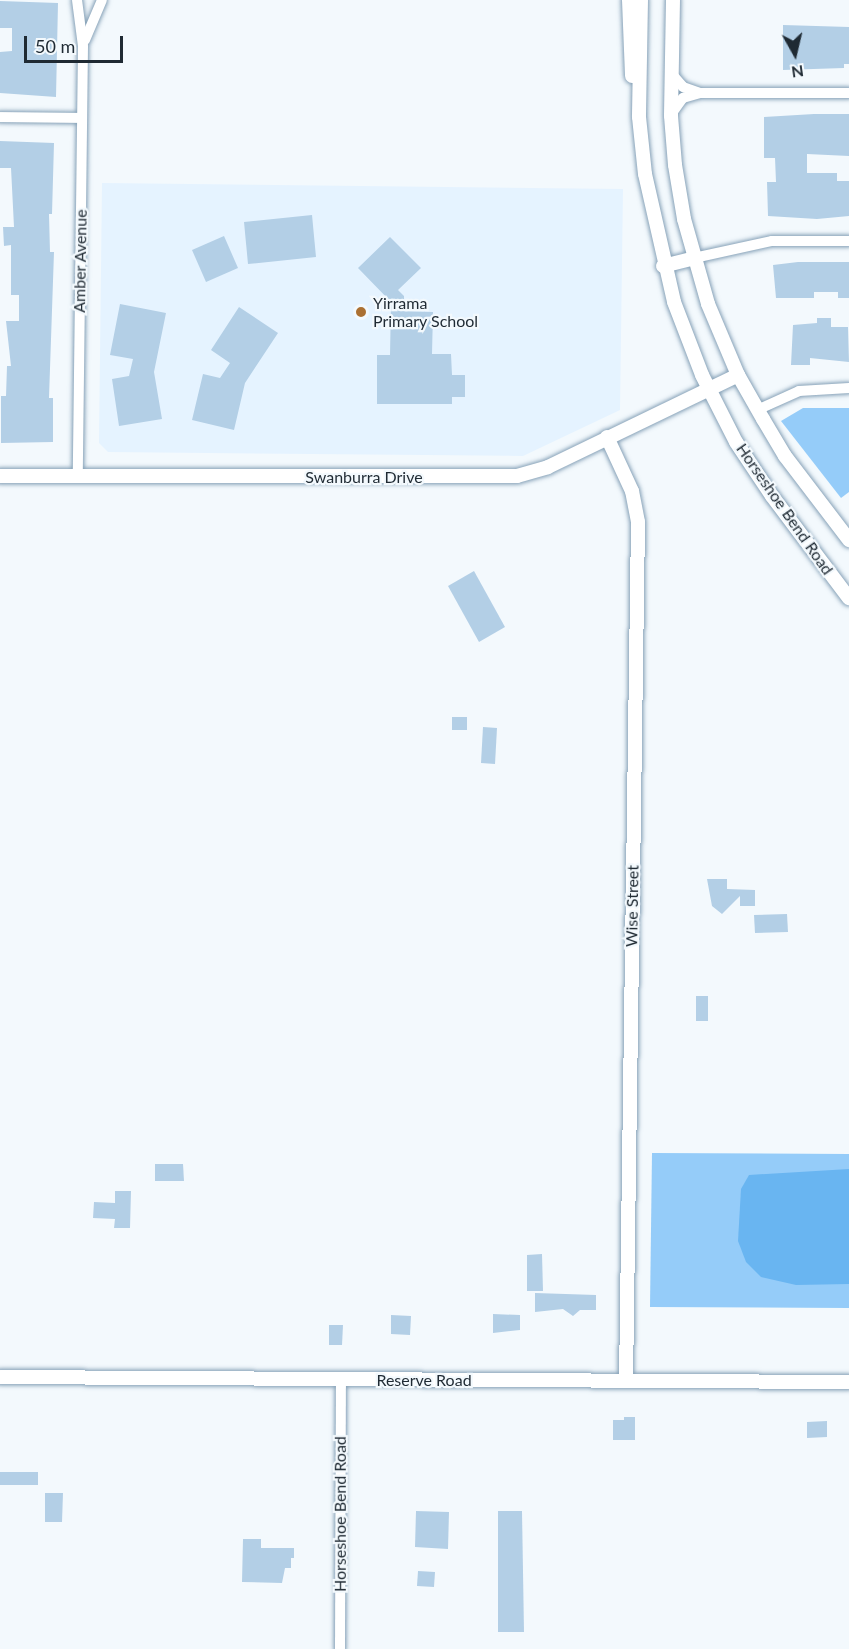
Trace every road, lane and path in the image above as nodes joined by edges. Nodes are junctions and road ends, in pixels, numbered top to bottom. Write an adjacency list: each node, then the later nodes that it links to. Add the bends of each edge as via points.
1 (77, 0): 6 (street, Amber Avenue)
2 (102, 0): 6 (street, Amber Avenue)
3 (629, 0): 12 (street, via 630,57)
4 (641, 0): 12 (street, Horseshoe Bend Road)
5 (673, 0): 7 (street, Horseshoe Bend Road)
6 (83, 46): 13 (street, Amber Avenue)
7 (671, 73): 8 (street, via 683,87); 10 (street, Horseshoe Bend Road)
8 (700, 93): 9 (street); 10 (street, via 683,98)
9 (849, 93)
10 (671, 115): 15 (street, Horseshoe Bend Road, via 680,198)
11 (0, 117): 13 (street)
12 (639, 117): 16 (street, Horseshoe Bend Road, via 649,200)
13 (82, 118): 23 (street, Amber Avenue)
14 (849, 241): 15 (street, via 778,240)
15 (694, 258): 16 (street); 17 (street, Horseshoe Bend Road, via 714,321)
16 (663, 266): 19 (street, Horseshoe Bend Road)
17 (738, 375): 19 (street, Swanburra Drive); 20 (street, Horseshoe Bend Road)
18 (849, 388): 20 (street, via 799,391)
19 (709, 389): 21 (street, Swanburra Drive); 25 (street, Horseshoe Bend Road, via 771,496)
20 (758, 410): 24 (street, Horseshoe Bend Road, via 785,456)
21 (607, 437): 23 (street, Swanburra Drive, via 548,466 517,476); 28 (street, Wise Street, via 632,492 638,522)
22 (0, 476): 23 (street, Swanburra Drive)
23 (78, 476)
24 (849, 540)
25 (849, 598)
26 (0, 1377): 27 (street, Reserve Road)
27 (341, 1379): 28 (street, Reserve Road); 30 (street, Horseshoe Bend Road)
28 (626, 1380): 29 (street, Reserve Road)
29 (849, 1382)
30 (340, 1649)

